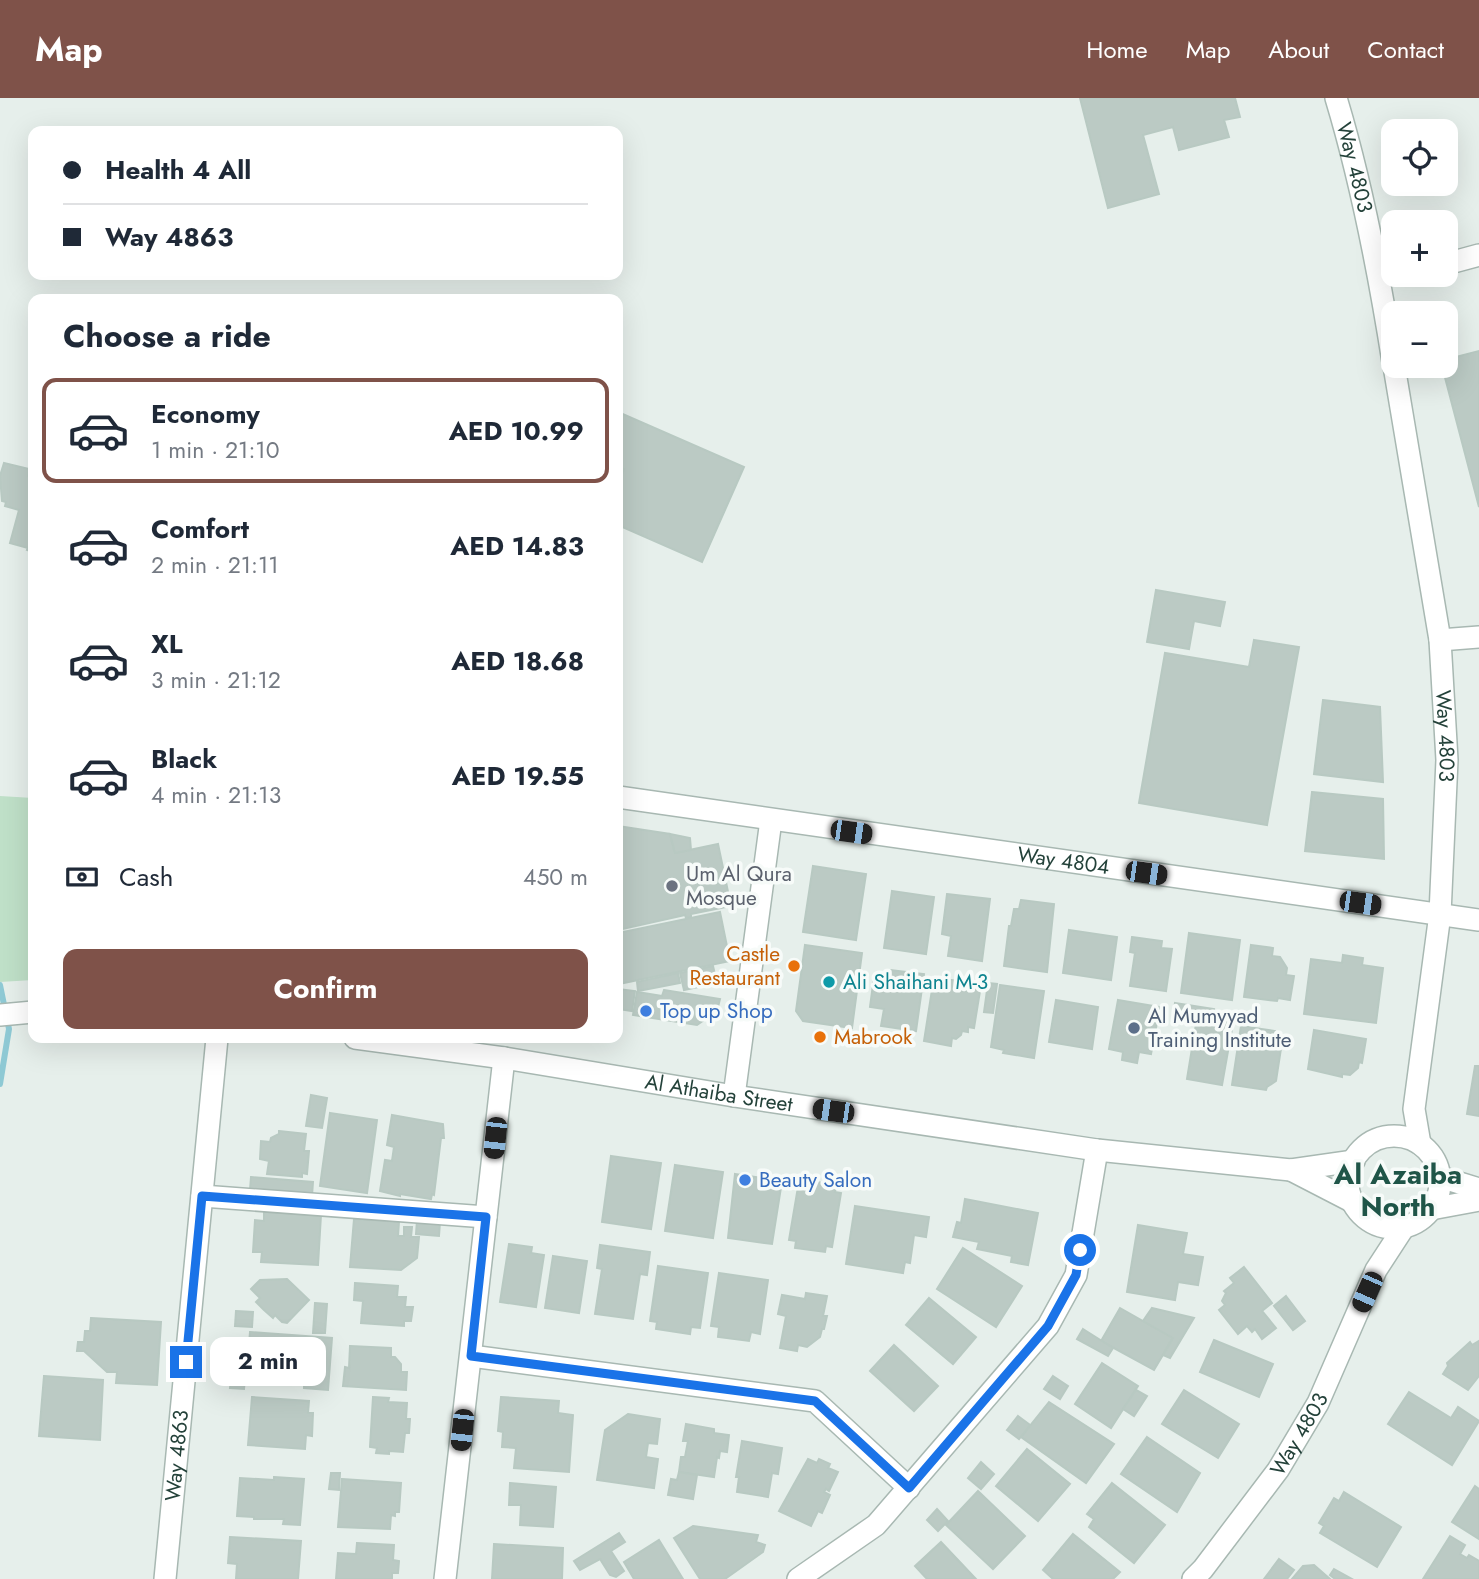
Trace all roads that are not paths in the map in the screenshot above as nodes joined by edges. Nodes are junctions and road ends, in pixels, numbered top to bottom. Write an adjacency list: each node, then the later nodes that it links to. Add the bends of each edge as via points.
1 (1336, 98): 2 (street, Way 4803)
2 (1381, 247)
3 (1479, 256): 4 (street)
4 (1458, 261)
5 (1395, 378): 7 (street, Way 4803)
6 (1479, 637): 7 (street)
7 (1440, 640): 10 (street, Way 4803, via 1447,760)
8 (623, 798): 9 (street, Way 4804)
9 (771, 820): 10 (street, Way 4804); 15 (street)
10 (1440, 914): 11 (street, Way 4804); 16 (street, Way 4803)
11 (1479, 920)
12 (217, 1043): 24 (street, Way 4863)
13 (392, 1043): 14 (street, Al Athaiba Street)
14 (504, 1058): 15 (street, Al Athaiba Street); 28 (street)
15 (734, 1096): 19 (street, Al Athaiba Street)
16 (1414, 1109): 17 (street, Way 4803); 18 (street, Way 4803)
17 (1394, 1136): 18 (street); 20 (street, via 1371,1143)
18 (1420, 1144): 22 (street, via 1437,1164)
19 (1097, 1150): 21 (street, Al Athaiba Street); 33 (street, via 1076,1275 1048,1326)
20 (1354, 1161): 21 (street, Al Athaiba Street); 26 (street, via 1348,1181)
21 (1291, 1170): 26 (street, Al Athaiba Street)
22 (1440, 1177): 23 (street); 27 (street, via 1439,1194)
23 (1479, 1189)
24 (202, 1196): 28 (street); 34 (street, Way 4863)
25 (1479, 1200): 27 (street)
26 (1353, 1202): 29 (street)
27 (1431, 1209): 30 (street)
28 (486, 1217): 32 (street)
29 (1371, 1222): 30 (street); 31 (street)
30 (1404, 1227): 31 (street, Way 4803)
31 (1377, 1270): 37 (street, Way 4803, via 1318,1403 1278,1470)
32 (471, 1356): 33 (street, via 815,1401); 35 (street)
33 (909, 1488): 36 (street, via 876,1525)
34 (165, 1579)
35 (445, 1579)
36 (798, 1579)
37 (1193, 1579)

